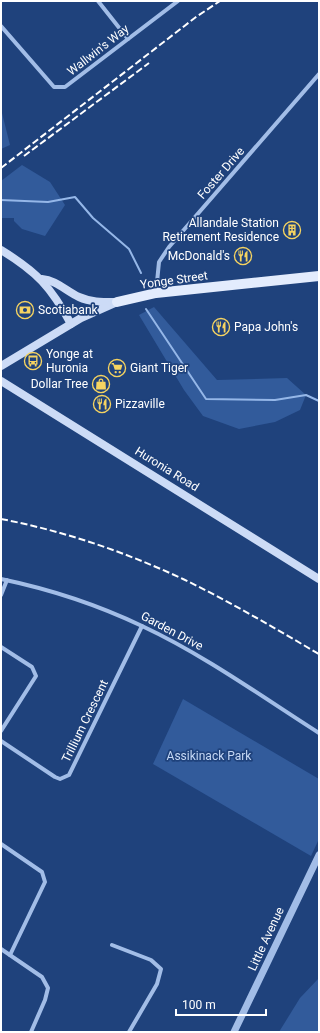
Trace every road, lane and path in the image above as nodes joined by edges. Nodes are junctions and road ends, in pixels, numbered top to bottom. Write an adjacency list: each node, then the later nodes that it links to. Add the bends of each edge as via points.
1 (98, 1): 4 (street)
2 (178, 1): 4 (street, Wallwin's Way)
3 (1, 26): 4 (street, Wallwin's Way, via 57,88 69,85)
4 (128, 39)
5 (319, 74): 9 (street, Foster Drive, via 169,246 158,262)
6 (1, 250): 8 (main road, via 30,268)
7 (319, 276): 9 (main road, Yonge Street)
8 (42, 279): 10 (main road, via 50,280 87,300); 11 (main road, via 55,295)
9 (156, 293): 10 (main road, Yonge Street)
10 (116, 302): 11 (main road, Yonge Street)
11 (71, 324): 12 (main road, Yonge Street)
12 (1, 366)
13 (1, 381): 15 (main road, Huronia Road)
14 (1, 578): 16 (street, Garden Drive)
15 (319, 579)
16 (7, 580): 17 (street); 18 (street, Garden Drive, via 73,599)
17 (1, 594)
18 (142, 626): 21 (street, Garden Drive, via 204,660); 22 (street, Trillium Crescent, via 69,775 60,779 55,777)
19 (1, 647): 20 (street, via 32,667 36,676)
20 (1, 731)
21 (319, 733)
22 (1, 741)
23 (1, 844): 27 (street, via 42,872 45,882)
24 (319, 855): 30 (street, Little Avenue)
25 (112, 945): 29 (street, via 151,960 161,970 157,984)
26 (1, 949): 27 (street)
27 (10, 955): 28 (street, via 42,978 48,988)
28 (31, 1032)
29 (129, 1032)
30 (234, 1032)

